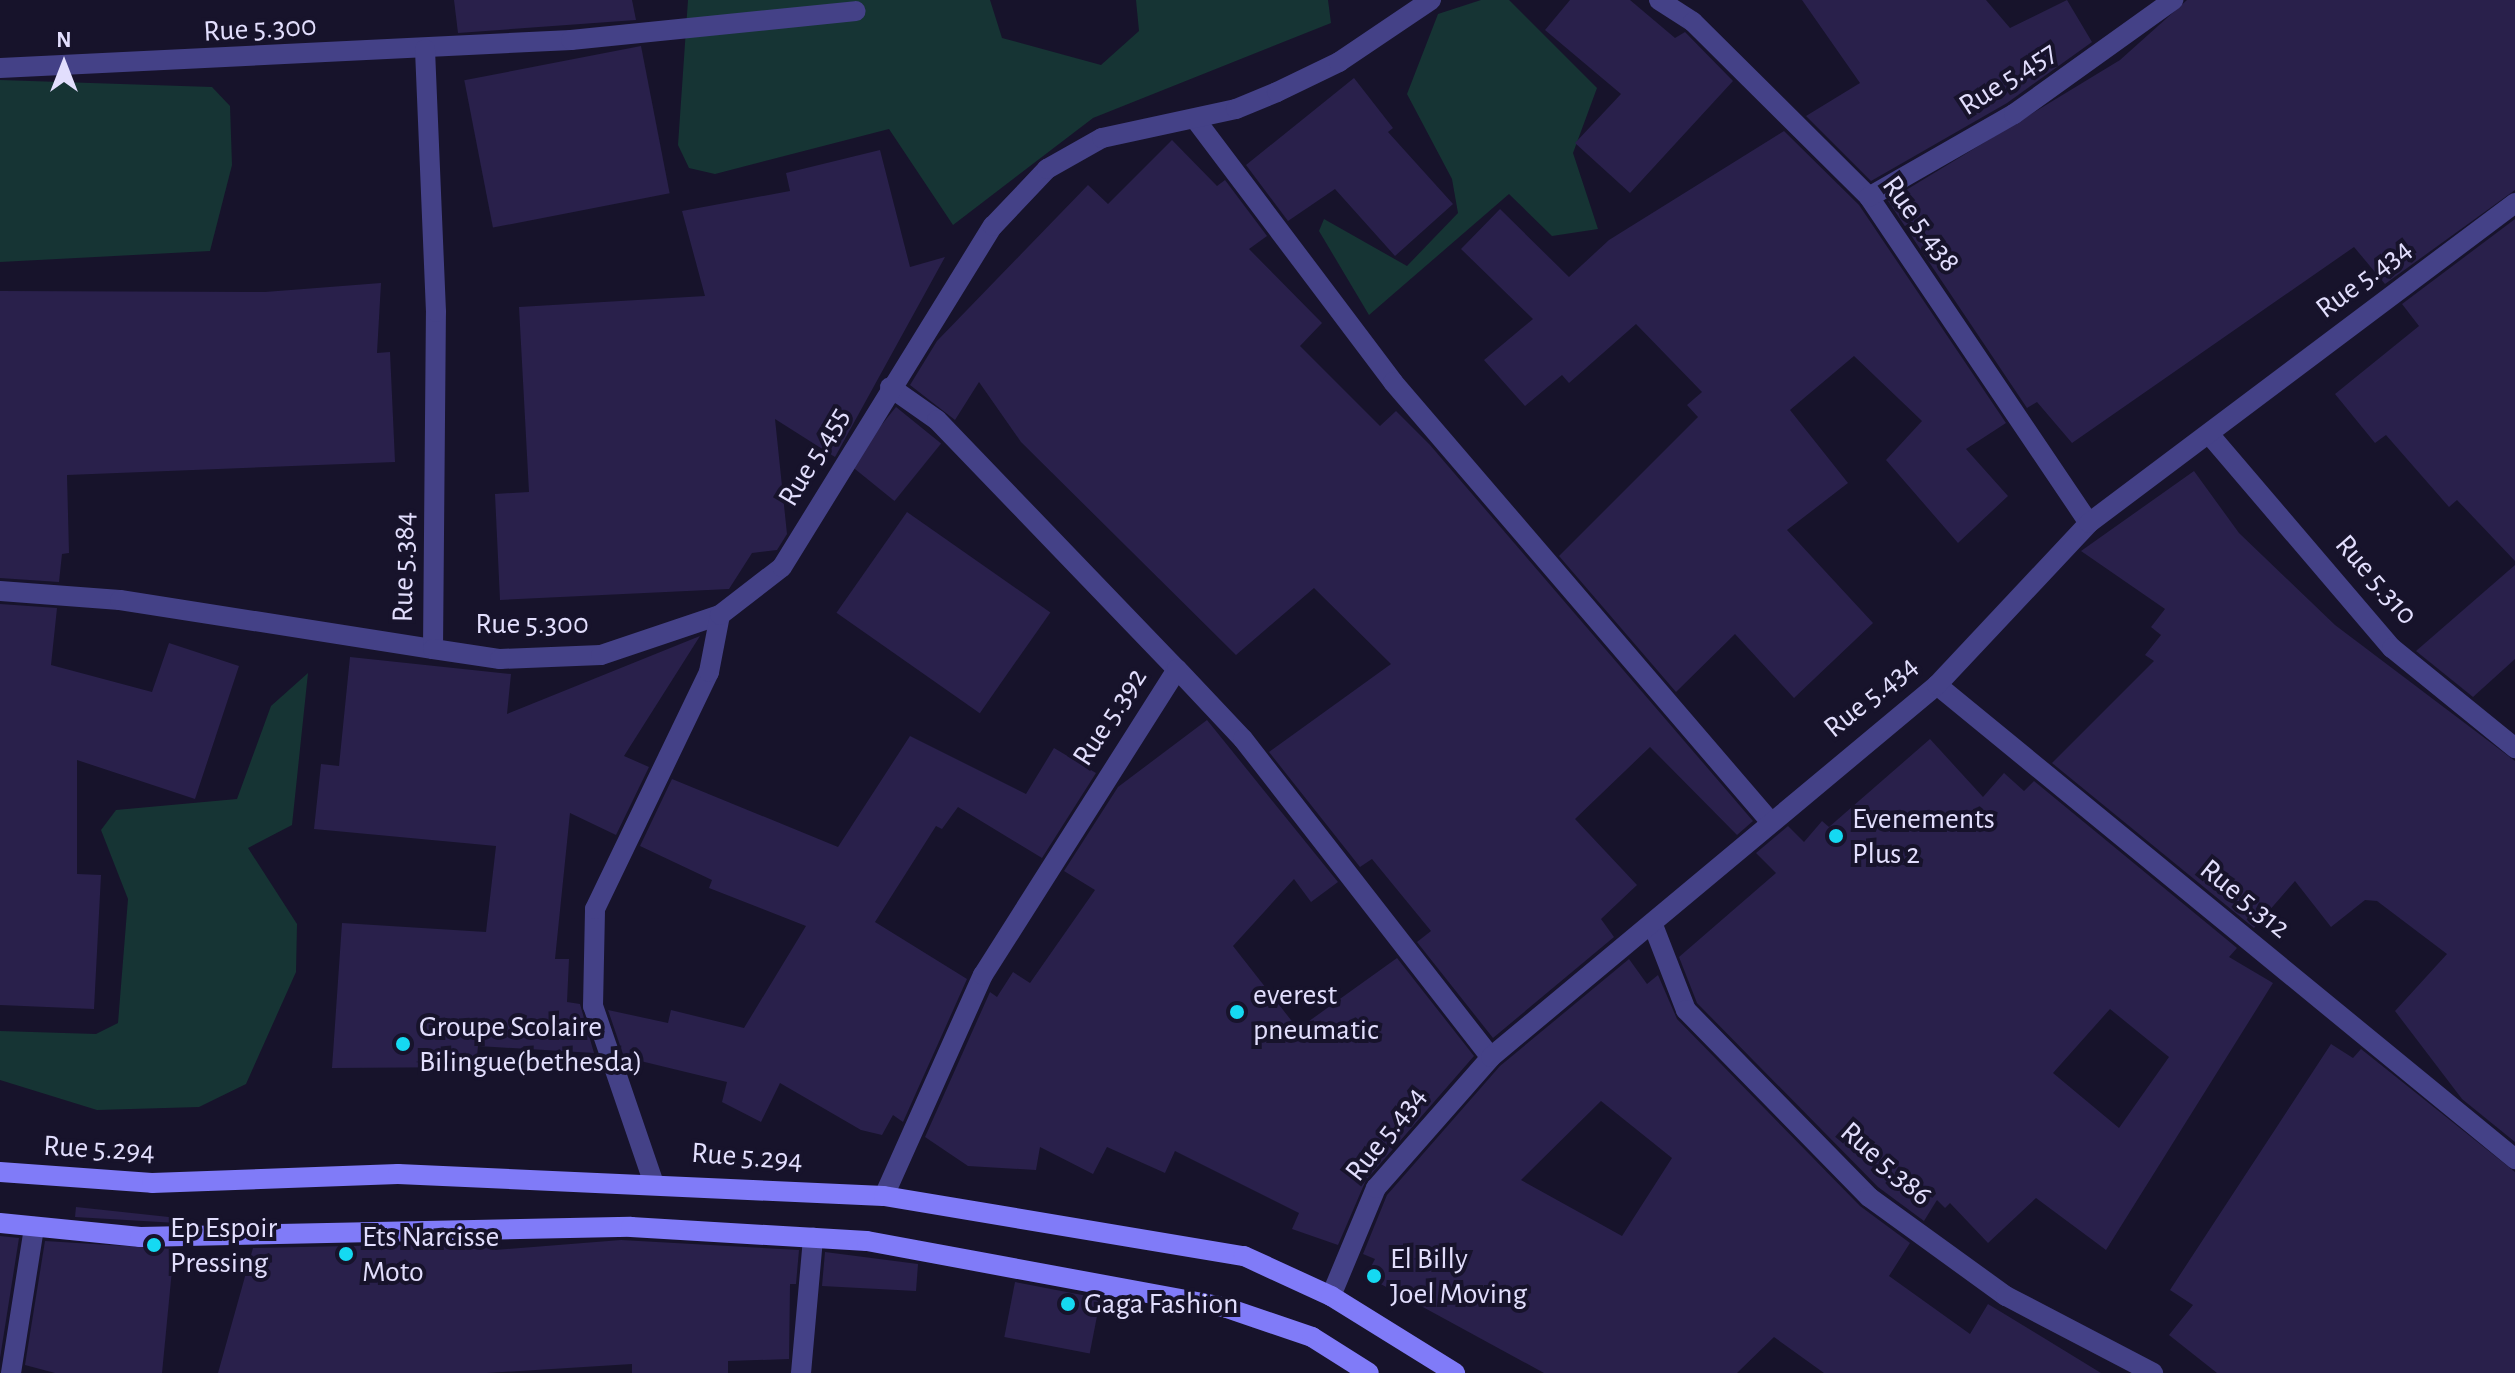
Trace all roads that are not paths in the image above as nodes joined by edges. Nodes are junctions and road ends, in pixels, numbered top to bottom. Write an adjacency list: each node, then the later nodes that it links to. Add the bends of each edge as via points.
1 (1431, 0): 7 (street, Rue 5.455, via 1339,62 1236,109)
2 (1659, 0): 8 (street, Rue 5.438, via 1693,22)
3 (2173, 0): 8 (street, Rue 5.457, via 2014,114)
4 (856, 11): 5 (street, Rue 5.300)
5 (425, 49): 6 (street, Rue 5.300); 15 (street, Rue 5.384, via 436,312)
6 (0, 68)
7 (1195, 119): 10 (street, Rue 5.455, via 1102,138 1047,169 993,226); 19 (street, via 1393,382)
8 (1869, 197): 12 (street, Rue 5.438)
9 (2515, 203): 11 (street, Rue 5.434)
10 (890, 387): 14 (street, Rue 5.455, via 782,567); 16 (street, via 937,420)
11 (2209, 434): 12 (street, Rue 5.434); 18 (street, Rue 5.310, via 2392,648)
12 (2089, 523): 17 (street, Rue 5.434)
13 (0, 591): 15 (street, Rue 5.384, via 120,600)
14 (720, 615): 15 (street, Rue 5.300, via 601,655 500,659); 24 (street, via 709,672 595,909 593,1006)
15 (433, 649)
16 (1177, 669): 21 (street, Rue 5.392, via 1243,739); 25 (street, Rue 5.392, via 983,975)
17 (1937, 685): 19 (street, Rue 5.434); 22 (street, Rue 5.312)
18 (2515, 748)
19 (1769, 820): 20 (street, Rue 5.434)
20 (1653, 925): 21 (street, Rue 5.434); 34 (street, Rue 5.386, via 1686,1010 1869,1197 2006,1296)
21 (1491, 1057): 29 (street, Rue 5.434, via 1376,1188)
22 (2515, 1159)
23 (0, 1172): 24 (main road, Rue 5.294, via 152,1183 398,1174)
24 (653, 1181): 25 (main road, Rue 5.294)
25 (884, 1196): 29 (main road, Rue 5.294, via 1244,1256)
26 (0, 1223): 27 (main road)
27 (34, 1227): 28 (main road, via 140,1237 631,1227); 30 (street)
28 (813, 1238): 31 (street); 32 (main road, via 929,1248 1227,1308 1312,1337)
29 (1331, 1296): 33 (main road, Rue 5.294)
30 (11, 1373)
31 (801, 1373)
32 (1369, 1373)
33 (1455, 1373)
34 (2153, 1373)

